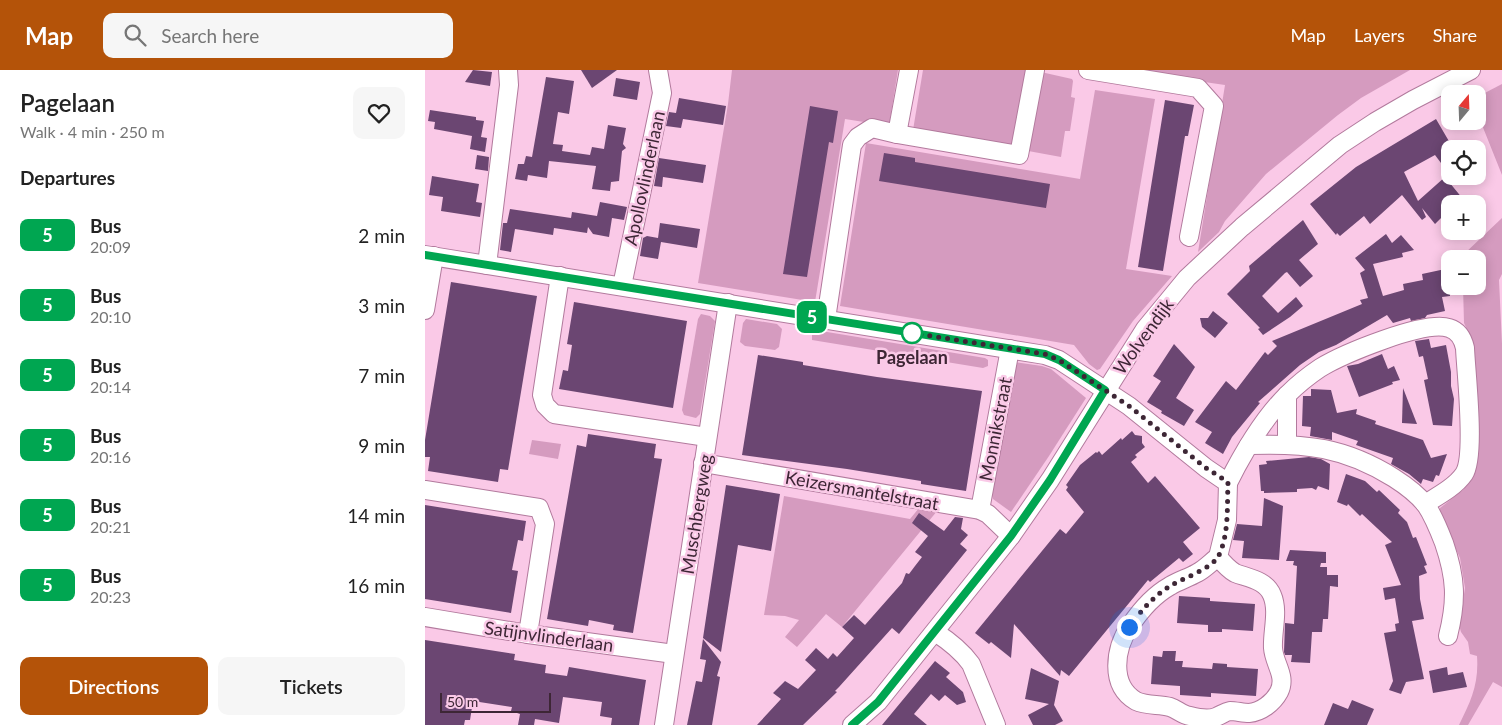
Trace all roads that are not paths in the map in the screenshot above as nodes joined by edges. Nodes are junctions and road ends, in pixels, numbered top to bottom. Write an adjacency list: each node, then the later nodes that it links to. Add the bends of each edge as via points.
1 (507, 70): 11 (street, via 509,85)
2 (659, 70): 13 (street, Apollovlinderlaan, via 662,93)
3 (909, 70): 8 (street)
4 (1035, 70): 8 (street, via 1019,155)
5 (1088, 70): 9 (street, via 1198,88 1214,106)
6 (1471, 70): 7 (street, Wolvendijk)
7 (1452, 74): 18 (street, Wolvendijk, via 1340,145 1242,227 1187,278 1145,328)
8 (897, 134): 16 (street, via 872,128 852,145)
9 (1189, 237)
10 (430, 256): 11 (street); 15 (street)
11 (487, 265): 12 (street)
12 (559, 276): 13 (street); 20 (street, via 541,395 545,405 555,414)
13 (622, 286): 14 (street)
14 (728, 303): 16 (street); 20 (street, Muschbergweg)
15 (425, 310)
16 (826, 319): 17 (street)
17 (1010, 349): 18 (street, via 1045,354 1059,360); 27 (street, Monnikstraat)
18 (1105, 390): 24 (street); 28 (street, Wolvendijk)
19 (1287, 395): 21 (street); 22 (street); 26 (street, via 1321,368 1387,338 1441,326 1458,332 1465,348 1469,461 1457,482)
20 (707, 438): 23 (street, Muschbergweg)
21 (1287, 444): 22 (street); 26 (street, via 1333,450 1359,458 1399,481)
22 (1249, 445): 24 (street)
23 (703, 463): 27 (street, Keizersmantelstraat); 34 (street, Muschbergweg)
24 (1228, 482): 29 (street, via 1225,533)
25 (425, 490): 32 (street, via 539,508 545,524)
26 (1425, 504): 33 (street, via 1441,536 1454,580)
27 (979, 510): 28 (street, Keizersmantelstraat, via 988,514)
28 (1011, 536): 31 (street, Wolvendijk)
29 (1218, 557): 29 (street, via 1234,572 1263,584 1272,595 1273,650 1281,674 1279,692 1259,711 1230,711 1209,719 1187,716 1169,706 1137,701 1124,687 1117,666 1122,641 1129,627 1155,597)
30 (425, 617): 32 (street, Satijnvlinderlaan)
31 (935, 632): 36 (street, Wolvendijk, via 878,702); 37 (street, via 958,649 971,664)
32 (528, 634): 34 (street, Satijnvlinderlaan)
33 (1448, 636)
34 (674, 654): 35 (street, Muschbergweg)
35 (664, 725)
36 (852, 725)
37 (996, 725)

